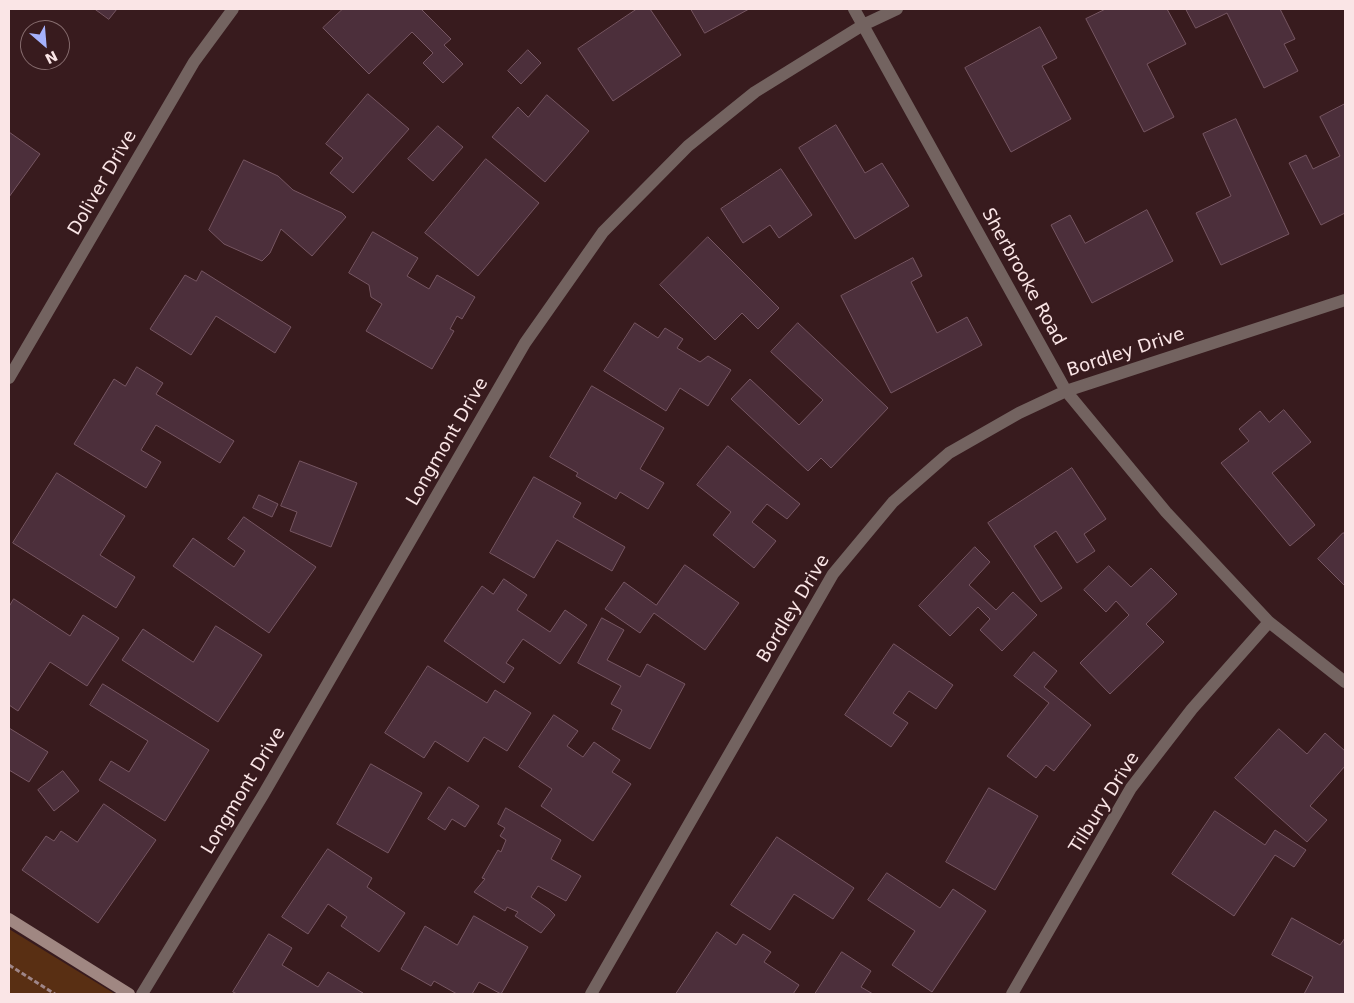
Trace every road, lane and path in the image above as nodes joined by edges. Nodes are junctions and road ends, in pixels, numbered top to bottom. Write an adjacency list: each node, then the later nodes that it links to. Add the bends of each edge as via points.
1 (232, 9): 6 (street, Doliver Drive, via 194,62)
2 (854, 9): 4 (street, Sherbrooke Road)
3 (897, 9): 4 (street, Longmont Drive)
4 (863, 25): 7 (street, Sherbrooke Road); 14 (street, Longmont Drive, via 755,92 688,146 603,232 526,344 263,796)
5 (1345, 300): 7 (street, Bordley Drive)
6 (9, 378)
7 (1066, 391): 8 (street, Sherbrooke Road, via 1166,512); 15 (street, Bordley Drive, via 1019,413 949,453 893,502 833,574)
8 (1269, 622): 9 (street, Sherbrooke Road); 16 (street, Tilbury Drive, via 1192,709 1131,788)
9 (1345, 682)
10 (9, 919): 13 (street)
11 (9, 965): 12 (path)
12 (55, 994)
13 (129, 994)
14 (142, 994)
15 (591, 994)
16 (1012, 994)

